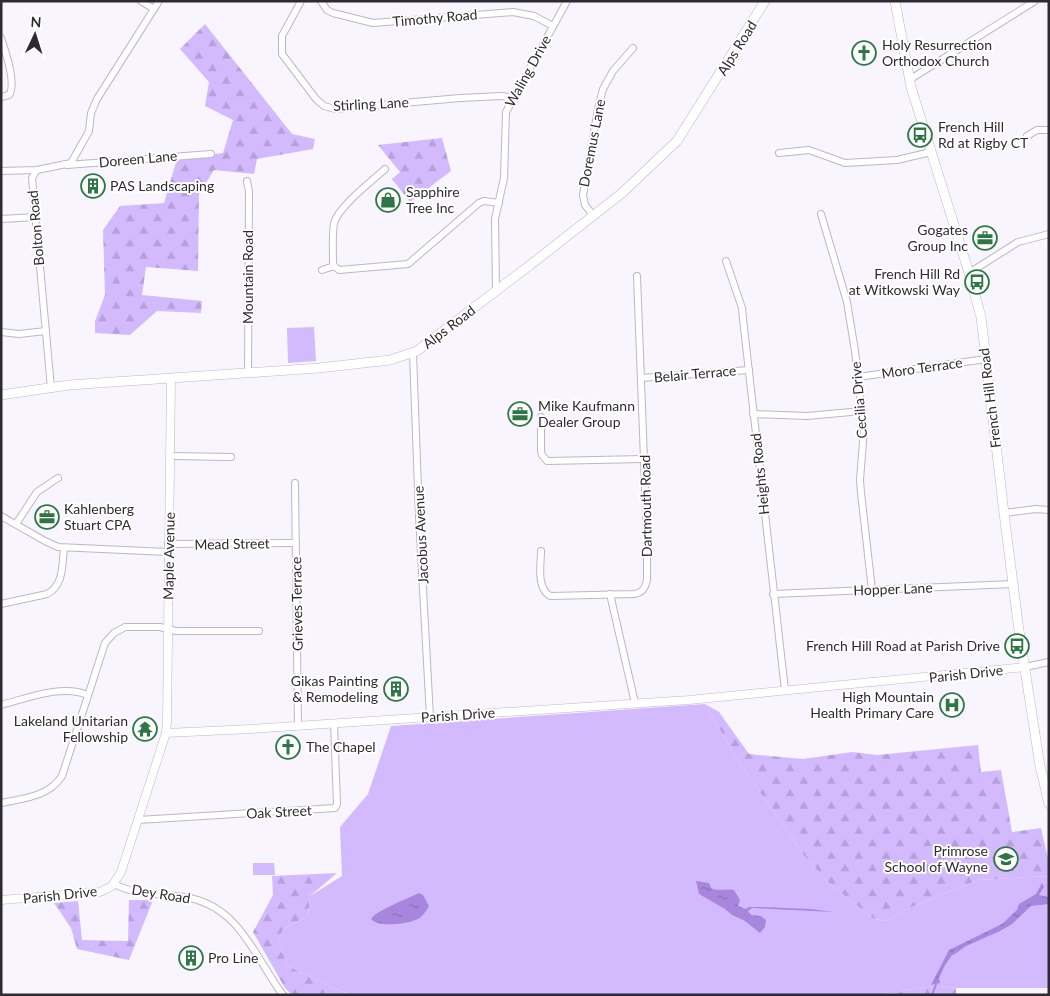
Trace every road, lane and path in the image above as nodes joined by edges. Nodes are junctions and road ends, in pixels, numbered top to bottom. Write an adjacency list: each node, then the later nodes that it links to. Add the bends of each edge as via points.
1 (141, 1): 9 (street)
2 (159, 1): 9 (street)
3 (301, 1): 15 (street, Stirling Lane, via 283,32 281,48 285,58 324,106 335,109 469,98)
4 (321, 1): 10 (street, Timothy Road, via 333,13 372,23 513,12 534,16)
5 (567, 1): 10 (street, Waling Drive)
6 (765, 1): 28 (main road, Alps Road, via 677,141 635,182)
7 (896, 1): 13 (main road, French Hill Road)
8 (1035, 1): 13 (street)
9 (154, 9): 21 (street, via 97,98 87,136 74,160)
10 (553, 26): 15 (street, Waling Drive)
11 (1, 38): 14 (street, via 12,89)
12 (633, 48): 28 (street, Doremus Lane, via 613,71 600,99 582,195)
13 (909, 80): 18 (main road, French Hill Road)
14 (1, 97)
15 (512, 98): 26 (street, Waling Drive, via 504,119 504,178)
16 (1049, 130): 17 (street, via 1037,130)
17 (1027, 136)
18 (931, 152): 19 (street, via 914,158 845,163 810,150); 35 (main road, French Hill Road)
19 (780, 153)
20 (211, 154): 21 (street, Doreen Lane)
21 (66, 165): 23 (street, Bolton Road)
22 (385, 169): 33 (street, via 344,206 337,217)
23 (37, 170): 24 (street); 29 (street, Bolton Road, via 32,178)
24 (1, 171)
25 (247, 181): 43 (street, Mountain Road)
26 (499, 203): 33 (street, via 480,203 405,265 339,270); 37 (street, Waling Drive, via 495,218)
27 (821, 214): 44 (street, Cecilia Drive, via 848,302)
28 (593, 215): 37 (main road, Alps Road)
29 (36, 217): 30 (street); 38 (street, Bolton Road)
30 (1, 219)
31 (1049, 234): 35 (street, via 1018,242)
32 (726, 261): 42 (street, Heights Road, via 742,308)
33 (334, 266): 34 (street)
34 (322, 270)
35 (970, 273): 41 (main road, French Hill Road, via 981,317)
36 (637, 276): 45 (street, Dartmouth Road)
37 (496, 291): 40 (main road, Alps Road)
38 (46, 331): 39 (street); 47 (street, Bolton Road)
39 (1, 332)
40 (413, 353): 43 (main road, Alps Road, via 390,360); 78 (street, Jacobus Avenue)
41 (986, 359): 44 (street, Moro Terrace); 58 (main road, French Hill Road)
42 (749, 370): 45 (street, Belair Terrace); 50 (street, Heights Road)
43 (248, 373): 46 (main road, Alps Road)
44 (858, 377): 49 (street, Cecilia Drive)
45 (641, 378): 54 (street, Dartmouth Road)
46 (171, 379): 47 (main road, Alps Road); 52 (street, Maple Avenue)
47 (51, 388): 48 (main road, Alps Road)
48 (1, 395)
49 (862, 411): 50 (street, via 807,416); 66 (street, Cecilia Drive, via 864,429 860,480)
50 (753, 414): 68 (street, Heights Road)
51 (541, 417): 54 (street, via 541,451 547,461)
52 (170, 456): 53 (street); 63 (street, Maple Avenue)
53 (231, 458)
54 (644, 458): 67 (street, Dartmouth Road, via 648,579 644,589 638,593)
55 (58, 478): 60 (street, via 37,492)
56 (295, 483): 61 (street, Grieves Terrace)
57 (1049, 510): 58 (street)
58 (1004, 513): 65 (main road, French Hill Road)
59 (1, 516): 60 (street)
60 (16, 524): 62 (street)
61 (296, 543): 63 (street, Mead Street); 80 (street, Grieves Terrace)
62 (64, 548): 63 (street, Mead Street); 69 (street, via 61,576 51,591)
63 (168, 548): 70 (street, Maple Avenue)
64 (541, 551): 67 (street, via 541,582 546,594)
65 (1014, 584): 66 (street, Hopper Lane); 73 (main road, French Hill Road)
66 (872, 590): 68 (street, Hopper Lane)
67 (610, 594): 76 (street)
68 (773, 594): 74 (street, Heights Road)
69 (1, 604)
70 (168, 629): 71 (street); 75 (street, via 129,627 114,633 105,643); 81 (street, Maple Avenue)
71 (259, 630)
72 (1049, 662): 73 (street)
73 (1025, 667): 74 (street, Parish Drive); 83 (main road, French Hill Road)
74 (785, 690): 76 (street, Parish Drive)
75 (88, 695): 77 (street, via 64,690); 82 (street, via 65,768 57,782 40,795)
76 (635, 703): 78 (street, Parish Drive)
77 (1, 705)
78 (430, 717): 79 (street, Parish Drive)
79 (334, 723): 80 (street, Parish Drive); 84 (street, Oak Street, via 335,808)
80 (298, 726): 81 (street, Parish Drive)
81 (166, 733): 84 (street, Parish Drive)
82 (1, 803)
83 (1049, 804)
84 (138, 820): 85 (street, Parish Drive)
85 (114, 884): 86 (street, Parish Drive, via 100,892); 87 (street, Dey Road, via 130,890 190,898 221,912 248,938)
86 (1, 900)
87 (283, 995)

